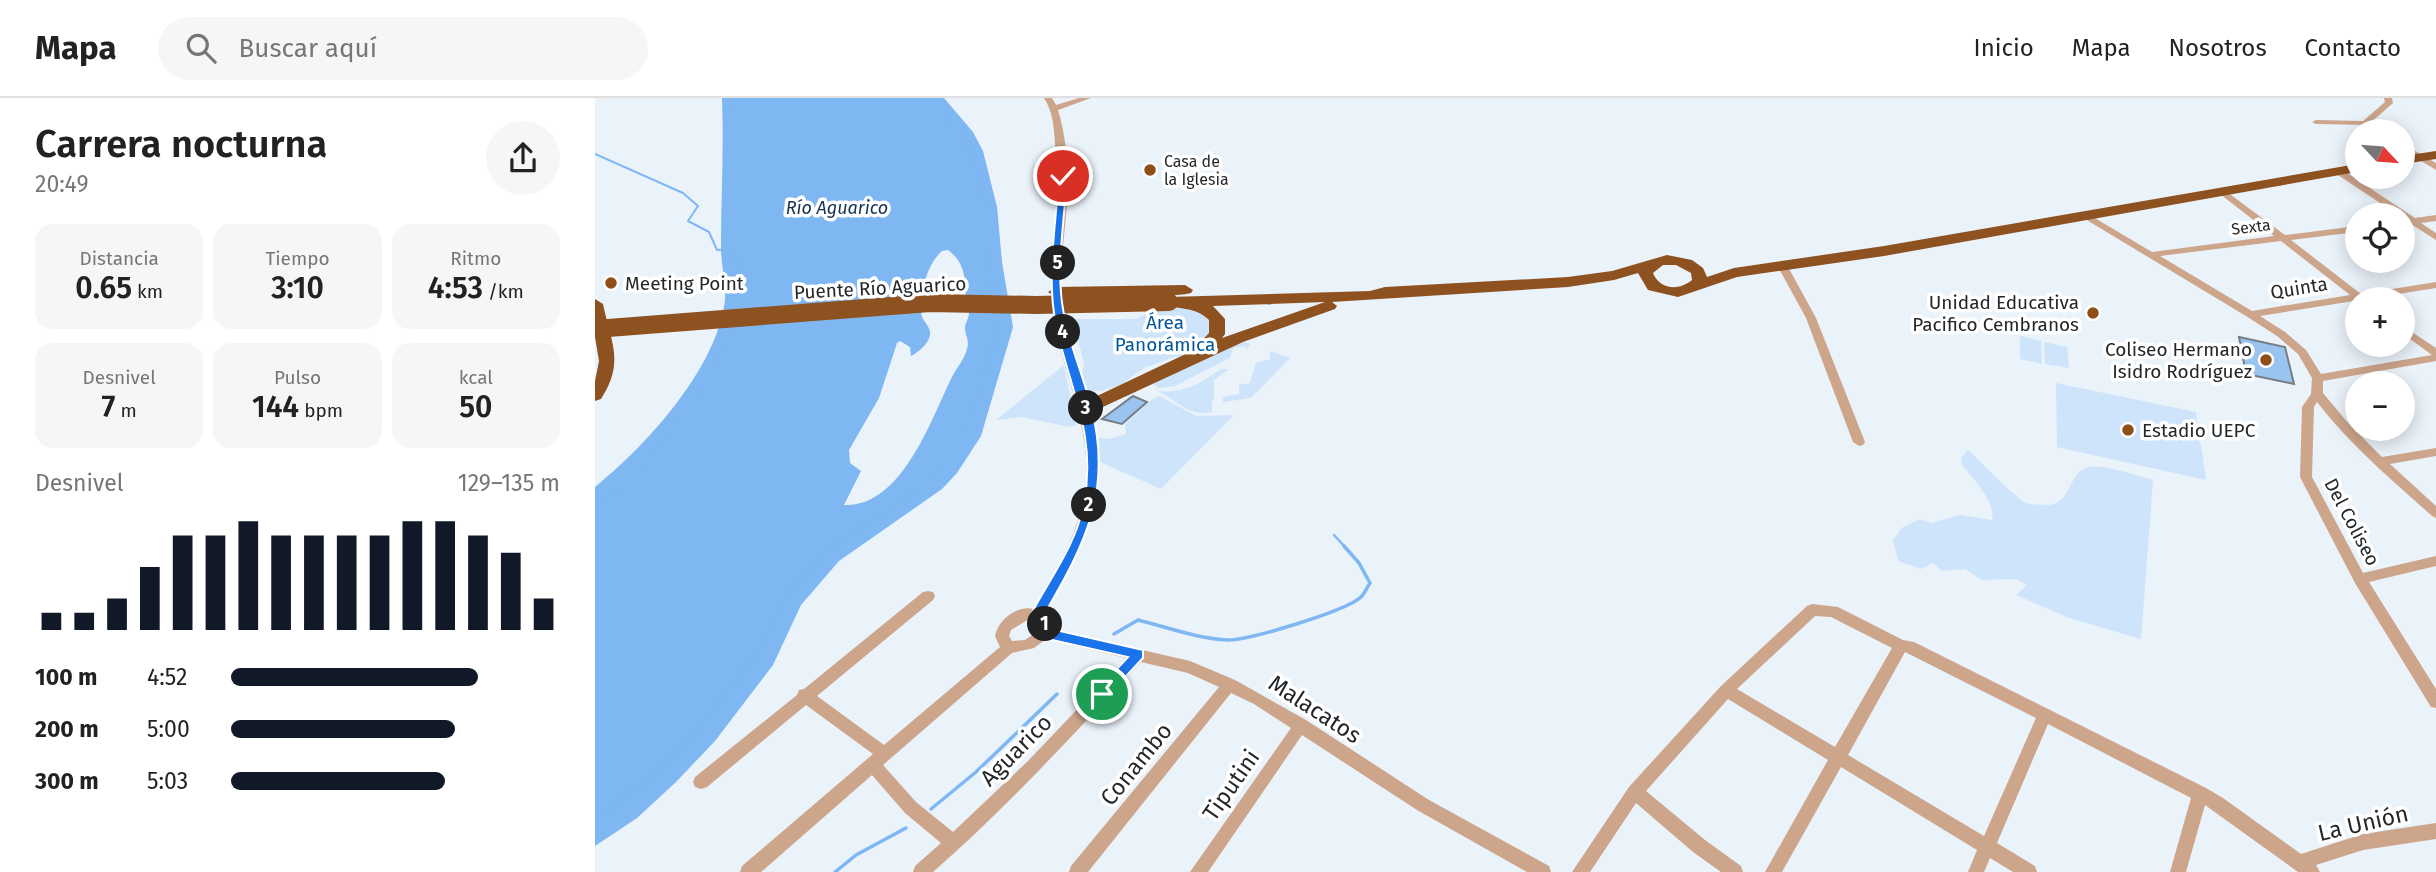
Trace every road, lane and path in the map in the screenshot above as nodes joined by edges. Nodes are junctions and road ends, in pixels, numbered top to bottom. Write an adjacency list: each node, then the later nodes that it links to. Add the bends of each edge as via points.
1 (1048, 98): 4 (street)
2 (1087, 98): 4 (street)
3 (2388, 98): 5 (street, via 2389,103)
4 (1055, 108): 35 (street, via 1063,176)
5 (2371, 119)
6 (2316, 122): 7 (street)
7 (2345, 123)
8 (2415, 154): 10 (street)
9 (2436, 155): 10 (highway)
10 (2421, 157): 11 (highway); 12 (street)
11 (2415, 158)
12 (2436, 167)
13 (2345, 170): 14 (highway)
14 (2338, 171): 15 (highway); 16 (street)
15 (2223, 192): 17 (highway); 23 (street)
16 (2381, 203)
17 (2085, 216): 24 (street); 27 (highway)
18 (2436, 218): 19 (street)
19 (2415, 221)
20 (2415, 226): 22 (street)
21 (2345, 231): 23 (street, Sexta)
22 (2436, 237)
23 (2282, 239): 24 (street, Sexta); 32 (street)
24 (2149, 256): 39 (street)
25 (1655, 262): 26 (highway); 29 (highway); 33 (highway, via 1645,273)
26 (1687, 263): 28 (highway); 31 (highway, via 1700,274)
27 (1782, 265): 28 (highway); 49 (street, via 1811,318)
28 (1751, 271): 31 (highway)
29 (1568, 282): 33 (highway, via 1618,281); 36 (highway)
30 (2436, 285): 34 (street, Quinta)
31 (1695, 287): 33 (highway, via 1680,292)
32 (2345, 287)
33 (1658, 289)
34 (2415, 289)
35 (1056, 292): 36 (highway, via 1350,289); 48 (street, via 1061,326)
36 (1378, 294): 38 (highway, Puente Río Aguarico); 44 (highway, via 1309,312)
37 (2345, 300): 39 (street, Quinta)
38 (1175, 302): 40 (highway, Puente Río Aguarico, bridge, via 930,303); 44 (highway, via 1207,309 1217,319 1217,334)
39 (2250, 314): 45 (street, via 2293,344)
40 (595, 315): 47 (highway, via 609,365)
41 (2415, 338): 42 (street)
42 (2436, 353)
43 (2436, 358): 45 (street)
44 (1191, 359): 48 (highway)
45 (2318, 378): 46 (street, Del Coliseo)
46 (2317, 394): 51 (street); 54 (street, Del Coliseo, via 2308,407 2306,477)
47 (595, 395)
48 (1086, 408): 56 (street, via 1093,460 1089,505 1073,554)
49 (1859, 442)
50 (2436, 452): 51 (street)
51 (2380, 462): 52 (street)
52 (2436, 513)
53 (2436, 561): 54 (street)
54 (2360, 579): 64 (street, Del Coliseo)
55 (928, 597): 63 (street)
56 (1038, 614): 57 (street, via 1046,625); 59 (street, via 1010,621 1001,636)
57 (1043, 633): 59 (street, via 1028,646); 60 (street, Malacatos)
58 (1901, 646): 62 (street, via 1833,611 1812,610); 65 (street, via 1909,646); 67 (street)
59 (1009, 647): 68 (street)
60 (1139, 654): 61 (street, Malacatos, via 1190,667); 73 (street, Aguarico)
61 (1230, 684): 66 (street, Malacatos); 78 (street, Conambo)
62 (1726, 690): 67 (street); 70 (street)
63 (804, 695): 68 (street); 69 (street)
64 (2435, 698)
65 (2044, 716): 71 (street); 74 (street)
66 (1301, 725): 79 (street, Tiputini); 80 (street, Malacatos, via 1423,805)
67 (1836, 758): 74 (street); 83 (street)
68 (879, 759): 73 (street, via 907,807); 76 (street)
69 (701, 782)
70 (1635, 792): 81 (street); 82 (street)
71 (2200, 793): 75 (street); 86 (street)
72 (2436, 831): 75 (street, La Unión, via 2364,842)
73 (955, 843): 77 (street, Aguarico)
74 (1986, 847): 84 (street); 85 (street)
75 (2306, 867)
76 (748, 872)
77 (921, 872)
78 (1077, 872)
79 (1198, 872)
80 (1543, 872)
81 (1580, 872)
82 (1735, 872)
83 (1773, 872)
84 (1976, 872)
85 (2029, 872)
86 (2178, 872)

